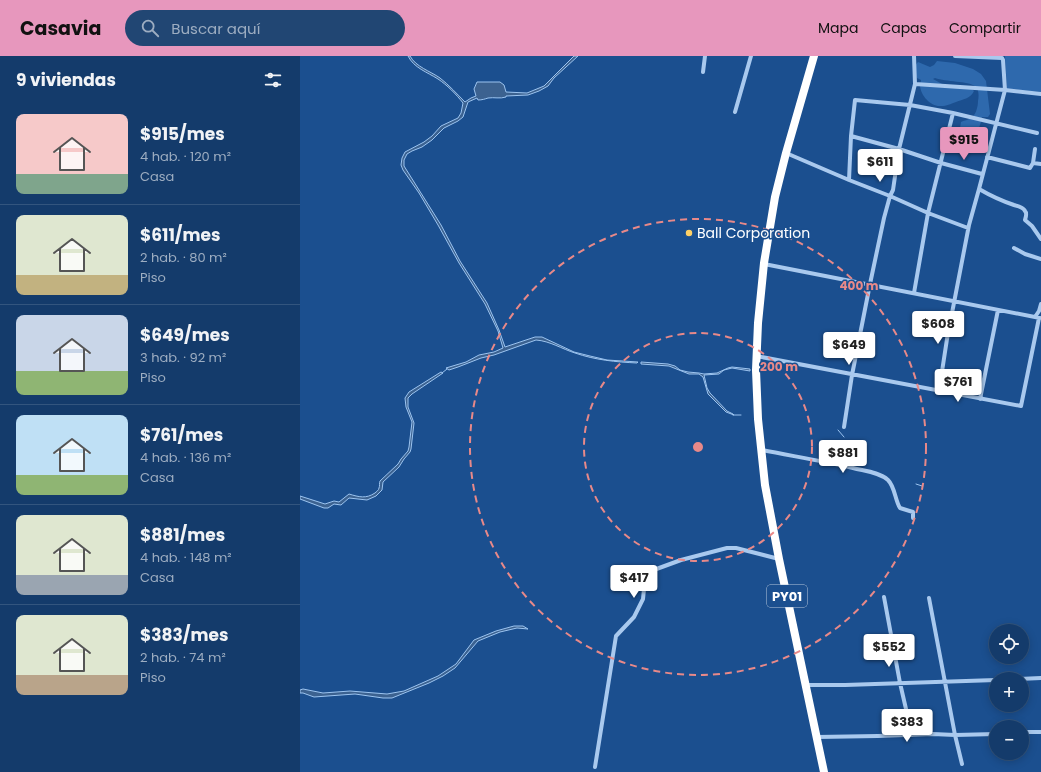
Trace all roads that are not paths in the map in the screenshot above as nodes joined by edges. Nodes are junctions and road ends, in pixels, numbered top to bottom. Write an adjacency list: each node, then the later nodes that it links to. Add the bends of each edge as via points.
1 (705, 56): 6 (street)
2 (751, 56): 11 (street)
3 (814, 56): 18 (highway, PY01)
4 (914, 56): 7 (street)
5 (955, 56): 8 (street, via 1002,58)
6 (703, 72)
7 (914, 84): 8 (street); 10 (street)
8 (1005, 90): 9 (street); 13 (street)
9 (1041, 94)
10 (910, 105): 12 (street); 15 (street, via 854,100); 17 (street)
11 (734, 112)
12 (953, 114): 13 (street); 20 (street)
13 (996, 123): 14 (street); 19 (street)
14 (1037, 133)
15 (851, 136): 17 (street); 24 (street)
16 (1035, 148): 21 (street)
17 (899, 149): 20 (street); 26 (street)
18 (786, 153): 24 (street); 32 (highway, PY01, via 775,197)
19 (987, 157): 21 (street, via 1030,168); 23 (street)
20 (941, 163): 23 (street); 27 (street)
21 (1033, 163): 22 (street)
22 (1041, 164)
23 (982, 174): 25 (street)
24 (849, 180): 26 (street)
25 (979, 189): 28 (street); 29 (street, via 1024,209 1025,220)
26 (890, 196): 27 (street); 33 (street)
27 (928, 213): 28 (street); 34 (street)
28 (968, 228): 35 (street)
29 (1041, 239)
30 (1014, 248): 31 (street)
31 (1041, 259)
32 (764, 263): 33 (street); 39 (highway, PY01)
33 (870, 284): 34 (street); 40 (street)
34 (914, 294): 35 (street)
35 (954, 302): 37 (street); 41 (street)
36 (1041, 304): 38 (street)
37 (998, 310): 38 (street); 42 (street)
38 (1038, 318): 42 (street, via 1021,406)
39 (756, 356): 40 (street); 44 (highway, PY01)
40 (852, 375): 41 (street); 43 (street)
41 (939, 391): 42 (street)
42 (980, 399)
43 (844, 427)
44 (761, 450): 45 (street, via 835,464 887,479 900,508 913,512); 46 (highway, PY01)
45 (913, 518)
46 (779, 559): 54 (highway, PY01); 62 (street, via 727,548 681,560 651,572 645,579 643,599 634,617 616,636)
47 (884, 597): 53 (street)
48 (929, 598): 52 (street)
49 (1041, 678): 50 (street)
50 (1029, 679)
51 (989, 680): 52 (street)
52 (946, 681): 53 (street); 59 (street)
53 (900, 684): 54 (street); 58 (street)
54 (806, 685): 60 (highway, PY01)
55 (1029, 732): 56 (street)
56 (1041, 732)
57 (989, 734): 59 (street)
58 (912, 735): 59 (street); 60 (street)
59 (955, 735): 61 (street)
60 (818, 737): 63 (highway, PY01)
61 (962, 764)
62 (595, 767)
63 (824, 772)

